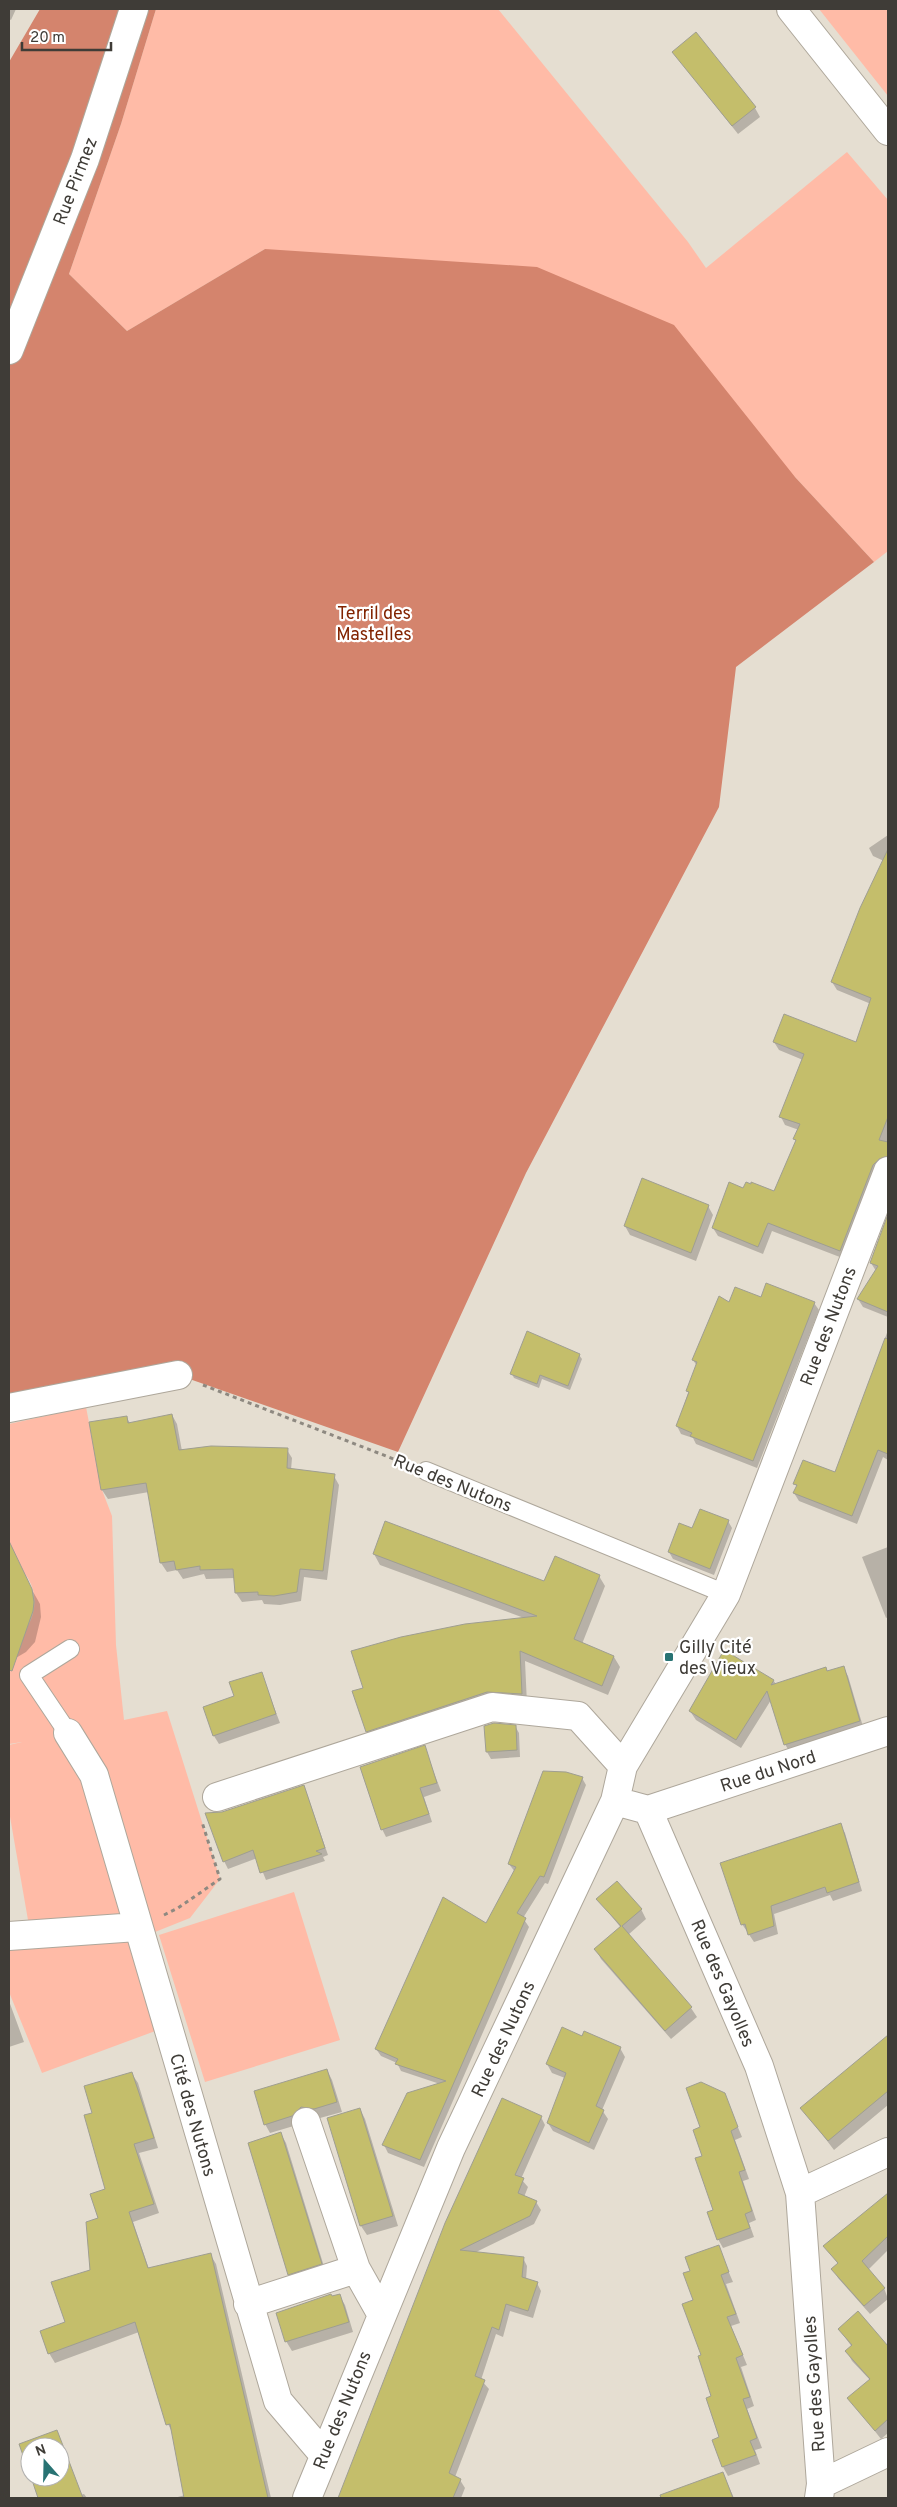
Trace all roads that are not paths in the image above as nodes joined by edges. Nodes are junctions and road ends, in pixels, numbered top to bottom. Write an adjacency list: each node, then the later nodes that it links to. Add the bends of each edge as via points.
1 (134, 9): 4 (street, Rue Pirmez, via 85,159)
2 (791, 9): 3 (street)
3 (888, 131)
4 (9, 350)
5 (888, 1171): 9 (street, Rue des Nutons)
6 (178, 1375): 7 (street)
7 (9, 1408)
8 (426, 1471): 9 (lane, Rue des Nutons)
9 (726, 1594): 13 (street, Rue des Nutons)
10 (70, 1649): 12 (lane, via 29,1675)
11 (888, 1732): 16 (street, Rue du Nord)
12 (68, 1733): 17 (street, Cité des Nutons, via 94,1774)
13 (623, 1766): 14 (street, via 578,1716 492,1707); 15 (street, Rue des Nutons)
14 (217, 1797)
15 (615, 1801): 16 (street); 24 (street, Rue des Nutons, via 451,2148)
16 (648, 1810): 21 (street, Rue des Gayolles, via 759,2066)
17 (137, 1927): 18 (street); 23 (street, Cité des Nutons)
18 (9, 1936)
19 (306, 2122): 22 (street)
20 (888, 2152): 21 (street)
21 (800, 2193): 27 (street, Rue des Gayolles)
22 (356, 2269): 23 (street); 24 (street)
23 (248, 2304): 26 (street, Cité des Nutons, via 278,2401)
24 (382, 2315): 26 (street, Rue des Nutons)
25 (888, 2452): 27 (street, Rue des Gayolles)
26 (324, 2454): 28 (street, Rue des Nutons)
27 (820, 2491)
28 (307, 2498)

